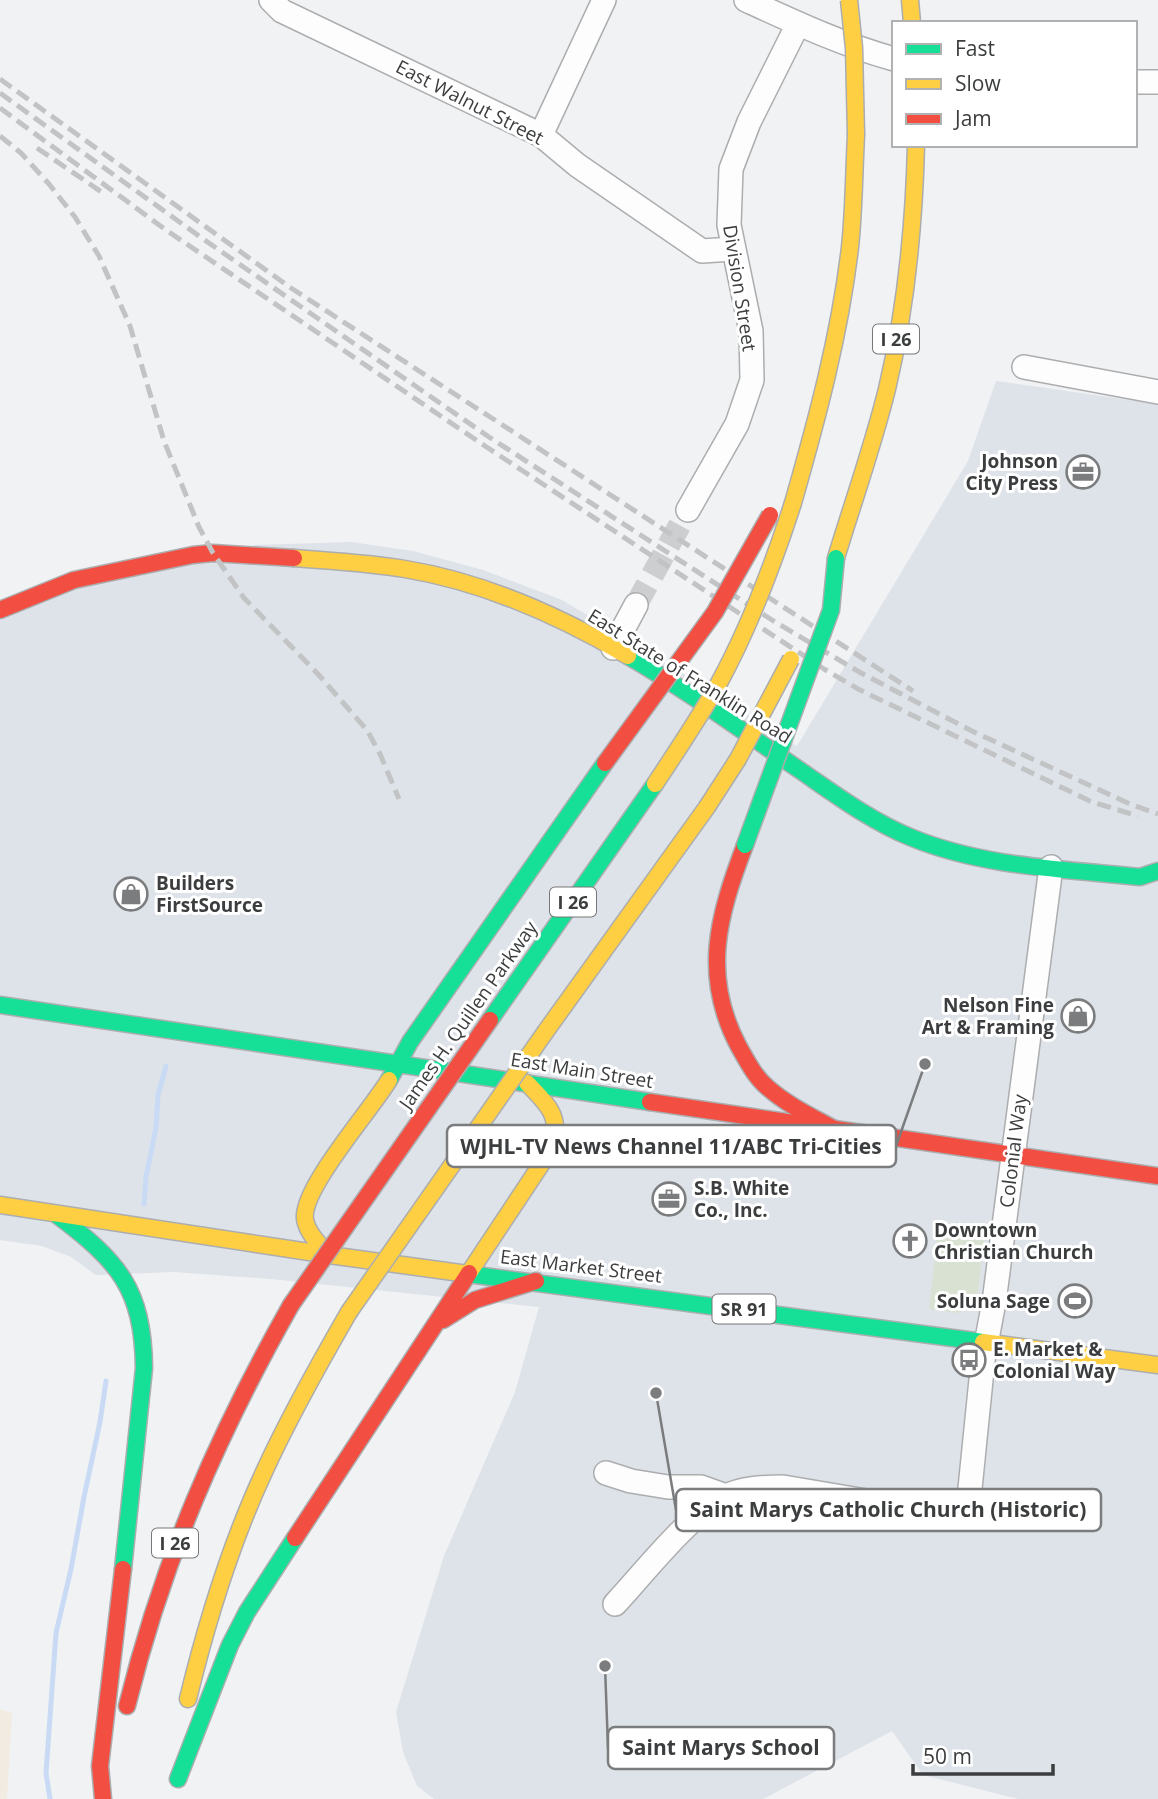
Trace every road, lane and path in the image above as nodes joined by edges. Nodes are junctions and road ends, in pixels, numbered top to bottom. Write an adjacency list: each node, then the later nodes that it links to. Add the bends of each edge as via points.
1 (271, 0): 11 (street, East Walnut Street, via 282,11)
2 (604, 0): 11 (street)
3 (746, 0): 7 (street)
4 (849, 0): 16 (main road, James H. Quillen Parkway / I 26, bridge, via 856,135 852,225 841,313)
5 (910, 0): 6 (main road)
6 (912, 21)
7 (798, 24): 8 (street); 13 (street, Division Street, via 731,169)
8 (892, 58)
9 (1137, 82): 10 (street)
10 (1158, 82)
11 (541, 135): 13 (street, East Walnut Street, via 702,251)
12 (916, 147): 18 (main road, I 26, via 909,259 887,387)
13 (733, 249): 17 (street, Division Street, via 751,331 752,380 737,424)
14 (1024, 367): 15 (street)
15 (1158, 392)
16 (814, 431): 29 (main road, bridge, via 754,548 705,626); 45 (main road, James H. Quillen Parkway / I 26, bridge, via 773,567 705,707 290,1305 249,1378 173,1547)
17 (688, 510)
18 (836, 558): 20 (main road, I 26, bridge); 31 (main road, bridge, via 831,610 730,881 720,917 715,972 728,1024 766,1086)
19 (636, 605): 23 (street)
20 (816, 606)
21 (0, 610): 23 (main road, East State of Franklin Road, via 74,580 213,553 417,572 526,605)
22 (799, 642): 47 (main road, I 26, bridge, via 757,725 707,807 349,1312 277,1443 246,1512 200,1645 183,1721)
23 (613, 648): 24 (main road, East State of Franklin Road, via 891,828 968,856)
24 (1051, 867): 26 (main road, East State of Franklin Road); 32 (street, Colonial Way)
25 (1158, 871): 26 (main road)
26 (1140, 877): 27 (main road)
27 (1158, 889)
28 (0, 1005): 29 (main road, East Main Street)
29 (398, 1064): 30 (main road, East Main Street); 36 (main road, via 306,1200 303,1219)
30 (527, 1083): 31 (main road, East Main Street); 37 (main road, via 555,1114 554,1145)
31 (836, 1130): 32 (main road, East Main Street)
32 (1013, 1156): 33 (main road, East Main Street); 40 (street, Colonial Way)
33 (1158, 1176)
34 (0, 1205): 35 (main road, East Market Street / SR 91)
35 (57, 1215): 36 (main road, East Market Street / SR 91); 48 (main road, via 118,1269 134,1294 145,1339 145,1377 100,1766)
36 (329, 1255): 37 (main road, East Market Street / SR 91)
37 (469, 1273): 38 (main road, East Market Street / SR 91); 39 (main road)
38 (536, 1281): 39 (main road, via 469,1303); 40 (main road, East Market Street / SR 91)
39 (434, 1329): 47 (main road, via 247,1612)
40 (987, 1342): 41 (main road, East Market Street / SR 91); 43 (street, Colonial Way, via 967,1518 783,1487 759,1487)
41 (1158, 1365)
42 (606, 1473): 43 (street)
43 (726, 1496): 44 (street, via 702,1510)
44 (615, 1604)
45 (123, 1724)
46 (118, 1749): 48 (main road)
47 (178, 1779): 49 (main road, I 26)
48 (105, 1799)
49 (175, 1799)

